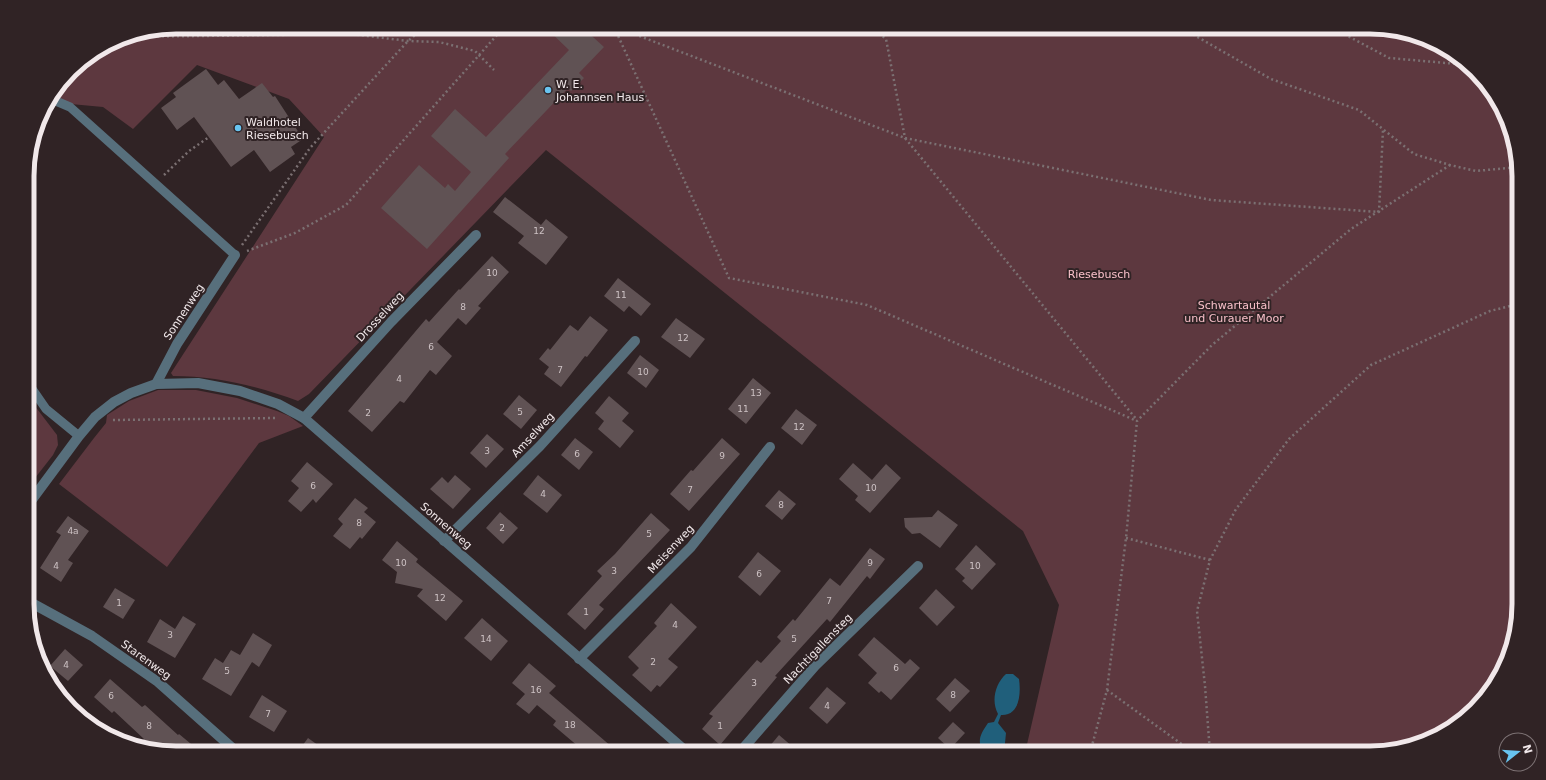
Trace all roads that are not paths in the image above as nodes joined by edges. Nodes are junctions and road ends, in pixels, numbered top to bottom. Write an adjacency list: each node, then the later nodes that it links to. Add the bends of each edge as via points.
1 (56, 101): 3 (lane, via 70,107)
2 (476, 235): 7 (street, Drosselweg, via 391,322)
3 (235, 255): 5 (street, Sonnenweg, via 177,344)
4 (635, 341): 11 (street, Amselweg, via 540,446)
5 (156, 384): 7 (street, Sonnenweg, via 198,383 240,391 278,404); 8 (street, Sonnenweg, via 114,402 95,417)
6 (34, 392): 8 (lane, via 46,409)
7 (304, 418): 11 (street, Sonnenweg)
8 (79, 436): 10 (street, Sonnenweg)
9 (770, 447): 14 (street, Meisenweg, via 690,547)
10 (34, 497)
11 (444, 541): 14 (street, Sonnenweg)
12 (918, 566): 17 (street, Nachtigallensteg, via 815,666)
13 (34, 604): 15 (street, Starenweg, via 92,636 158,682)
14 (580, 659): 16 (street, Sonnenweg)
15 (230, 746)
16 (680, 746)
17 (745, 746)

